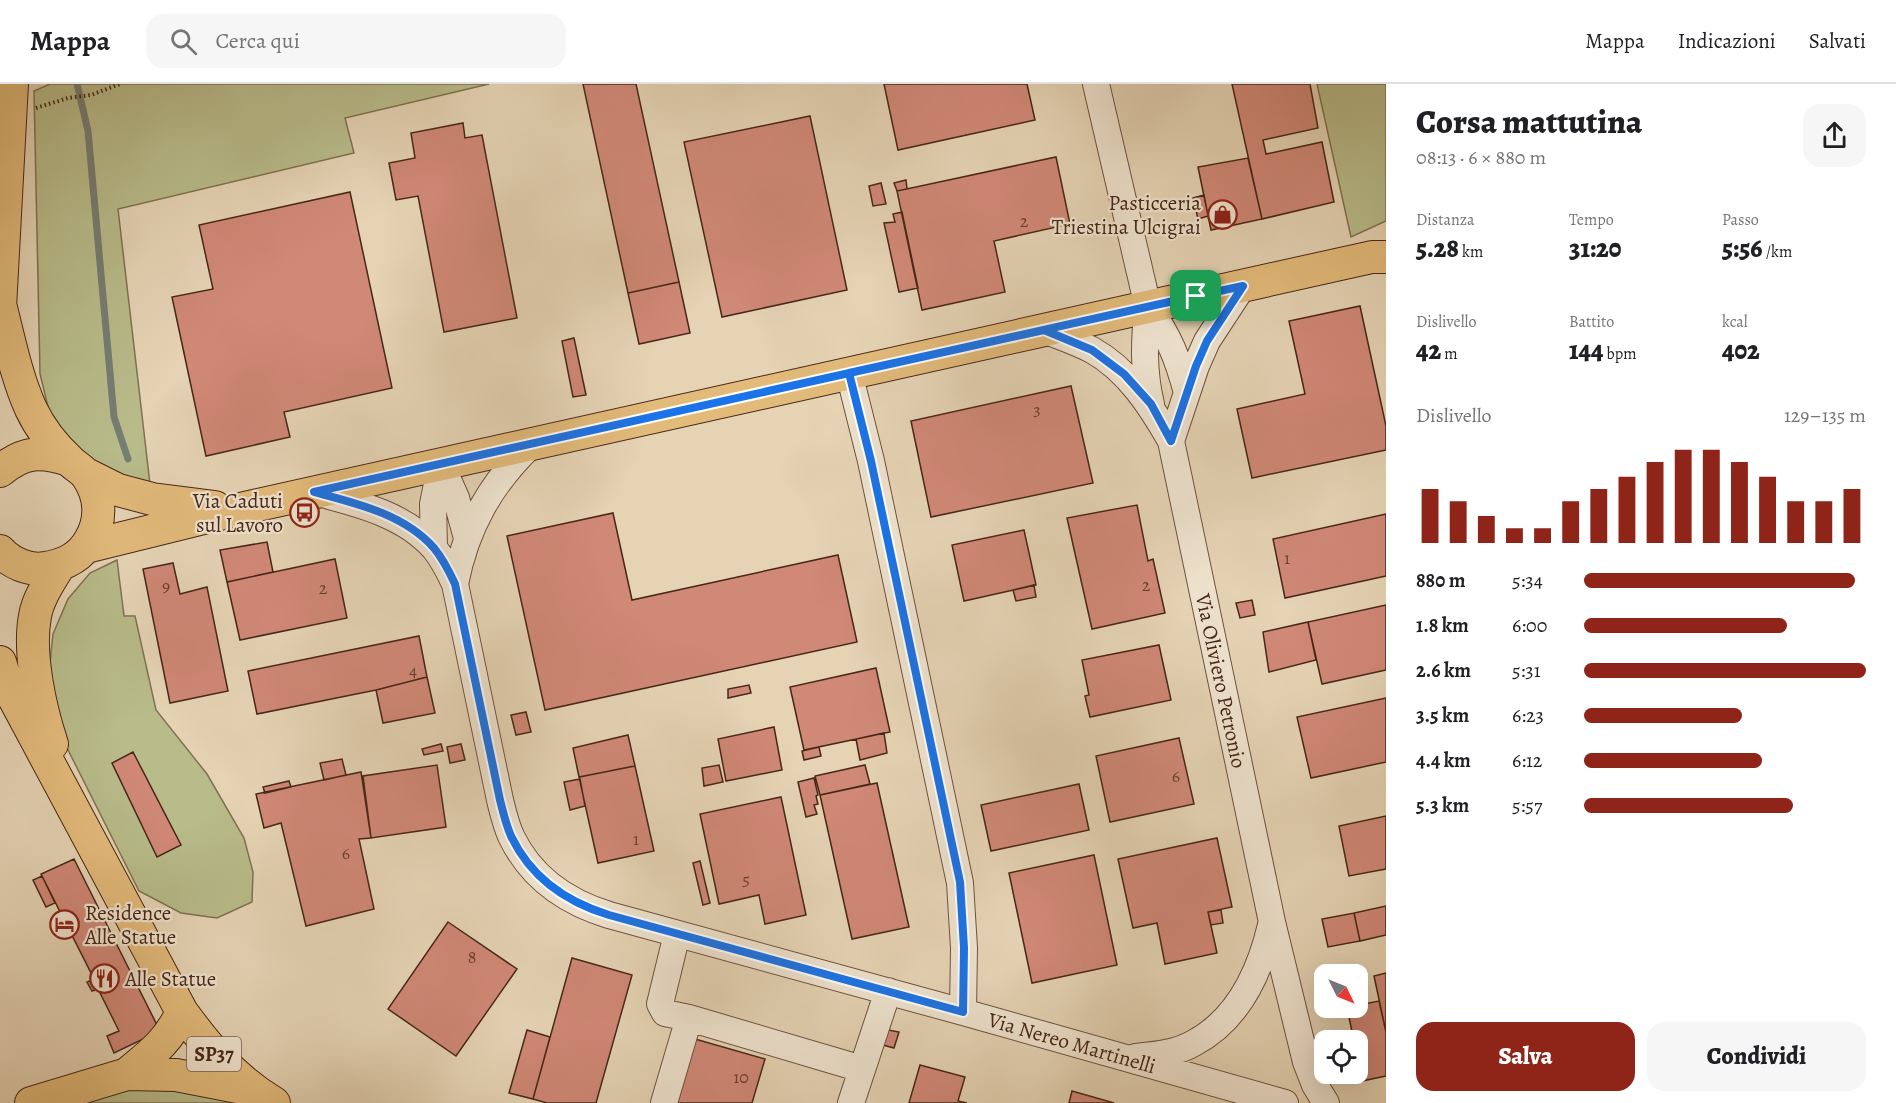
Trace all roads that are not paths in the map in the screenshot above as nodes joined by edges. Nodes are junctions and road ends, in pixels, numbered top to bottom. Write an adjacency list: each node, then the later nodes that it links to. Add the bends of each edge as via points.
1 (1096, 84): 6 (street, Via Oliviero Petronio)
2 (11, 95): 5 (main road)
3 (1381, 255): 4 (main road)
4 (1243, 286): 6 (main road); 10 (street, via 1207,341)
5 (0, 304): 7 (main road); 15 (main road, via 32,410 48,436)
6 (1148, 307): 8 (main road); 10 (street, Via Oliviero Petronio, via 1178,361); 11 (street, Via Oliviero Petronio, via 1144,357)
7 (0, 308)
8 (1044, 330): 9 (main road); 11 (street, Via Oliviero Petronio, via 1092,350 1124,374)
9 (849, 373): 13 (main road); 31 (street, via 960,882)
10 (1187, 393): 12 (street)
11 (1151, 404): 12 (street, Via Oliviero Petronio)
12 (1171, 441): 27 (street, Via Oliviero Petronio)
13 (532, 444): 14 (main road); 19 (street, Via Nereo Martinelli, via 493,488)
14 (441, 464): 17 (main road); 19 (street); 21 (street, via 433,504)
15 (77, 467): 16 (main road, via 50,454 30,454); 18 (main road, via 118,490 152,500); 20 (main road, via 96,491 99,511 96,530)
16 (0, 471)
17 (314, 492): 18 (main road); 21 (street, Via Nereo Martinelli, via 386,515)
18 (240, 509): 20 (main road)
19 (467, 538): 24 (street, Via Nereo Martinelli)
20 (86, 547): 23 (main road, SP37)
21 (434, 548): 24 (street, Via Nereo Martinelli)
22 (0, 551): 23 (main road, via 23,566)
23 (59, 566): 26 (main road, SP37, via 34,615 33,666 49,736)
24 (455, 584): 28 (street, Via Nereo Martinelli, via 500,800 511,835 524,857 549,885 584,907)
25 (0, 662): 26 (main road, SP37, via 7,685)
26 (72, 808): 30 (main road, SP37)
27 (1272, 922): 33 (street, Via Oliviero Petronio, via 1251,986 1225,1021 1194,1044 1162,1055); 41 (street, Via Oliviero Petronio, via 1306,1062)
28 (677, 934): 29 (street, Via Nereo Martinelli); 32 (street, via 660,1005 665,1013)
29 (888, 991): 31 (street, Via Nereo Martinelli); 34 (street)
30 (182, 1012): 35 (main road, via 173,1031 158,1048); 36 (main road, SP37, via 211,1051)
31 (963, 1012): 33 (street, Via Nereo Martinelli)
32 (689, 1018): 34 (street); 38 (street)
33 (1126, 1058): 40 (street, Via Nereo Martinelli)
34 (862, 1069): 39 (street)
35 (127, 1074): 36 (main road, via 176,1075); 37 (main road)
36 (263, 1096)
37 (31, 1103)
38 (664, 1103)
39 (851, 1103)
40 (1285, 1103)
41 (1326, 1103)

